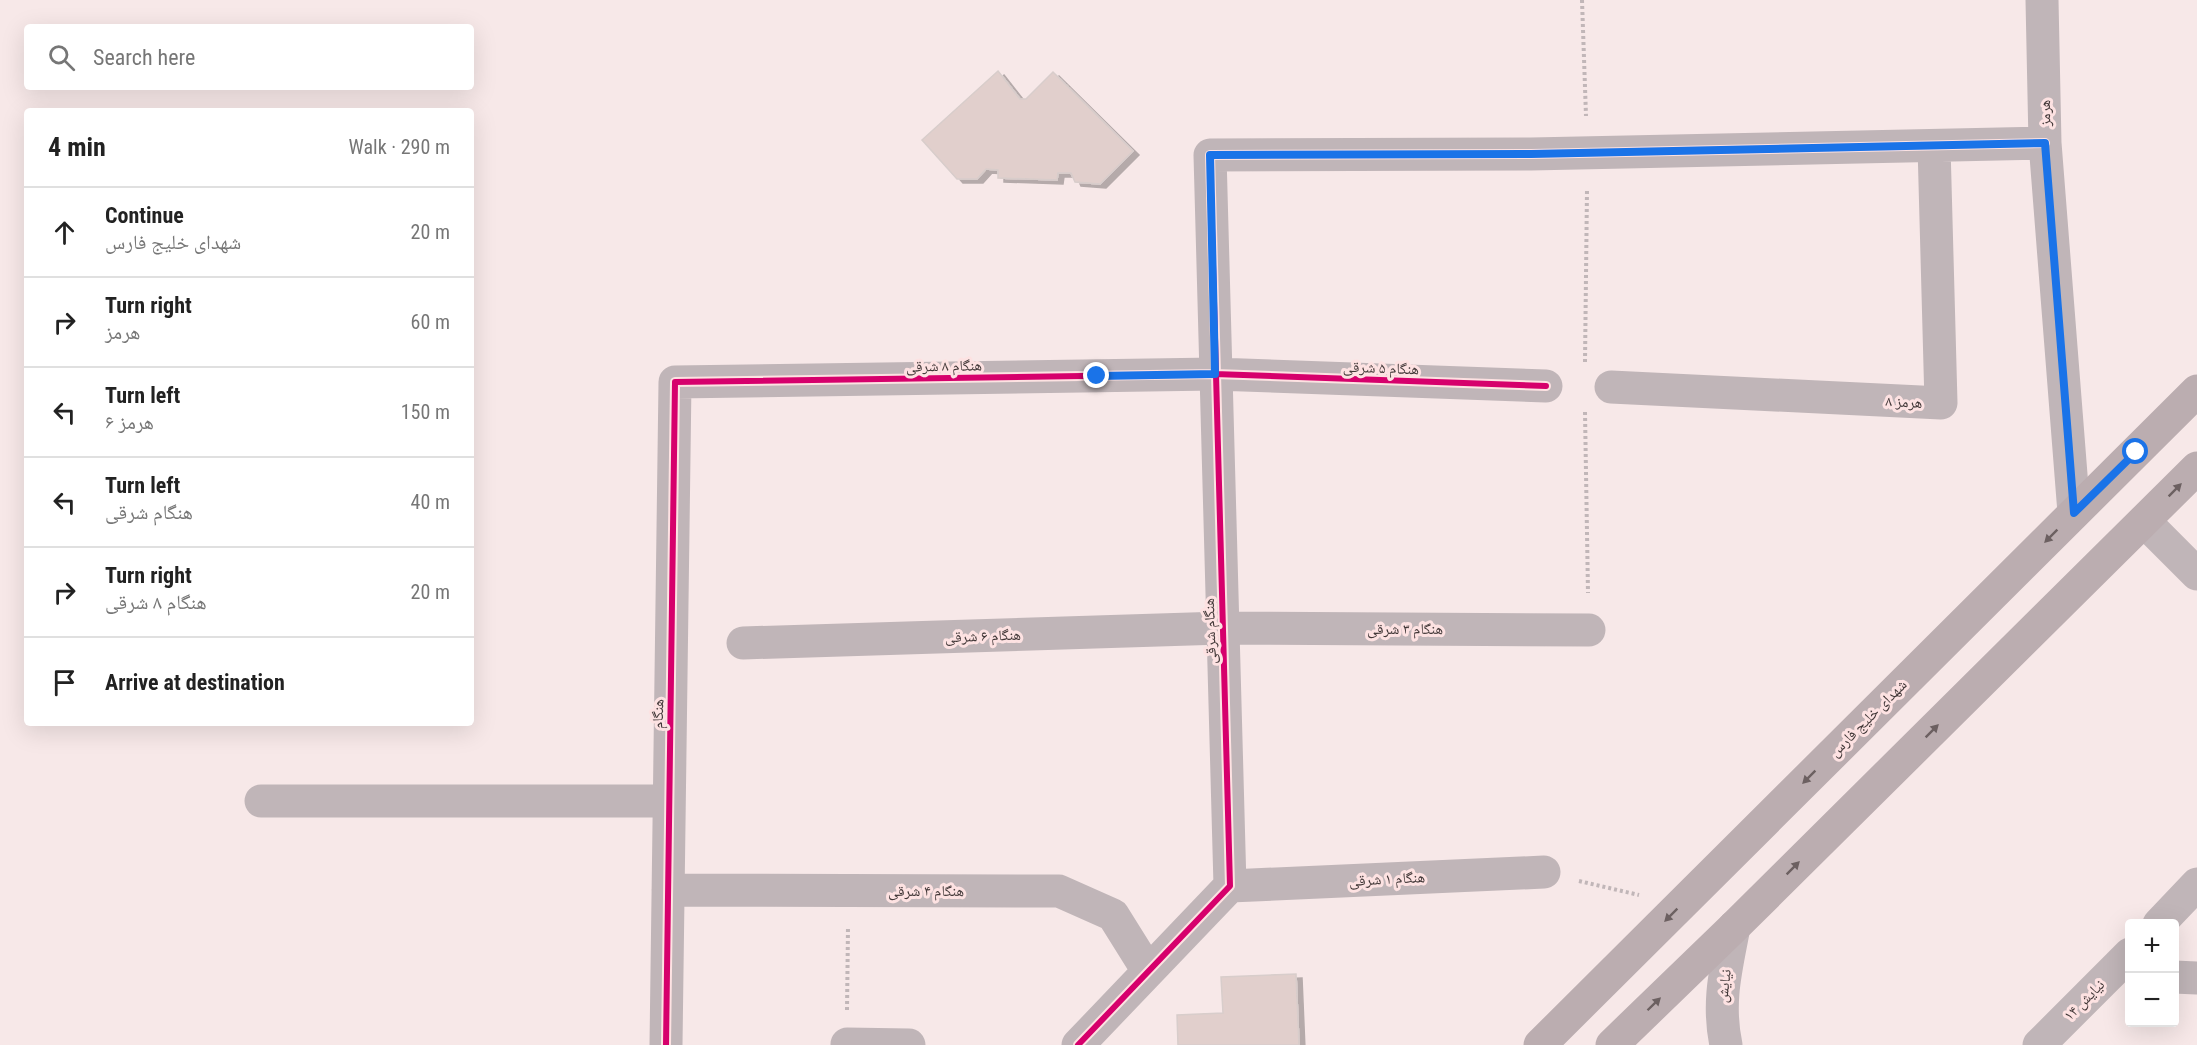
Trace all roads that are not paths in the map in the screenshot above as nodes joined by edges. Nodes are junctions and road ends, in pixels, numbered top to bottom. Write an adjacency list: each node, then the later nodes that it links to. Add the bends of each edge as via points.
1 (2042, 0): 2 (street, هرمز)
2 (2045, 143): 3 (street); 10 (street, هرمز)
3 (1934, 146): 4 (street, هنگام شرقی, via 1210,155); 7 (street, هرمز ۸, via 1941,403)
4 (1215, 374): 5 (street, هنگام ۸ شرقی); 6 (street, هنگام ۵ شرقی); 13 (street, هنگام شرقی)
5 (675, 382): 17 (street, هنگام)
6 (1546, 386)
7 (1611, 387)
8 (2197, 391): 10 (main road, شهدای خلیج فارس)
9 (2197, 468): 11 (main road, one-way to 9)
10 (2074, 513): 32 (main road, شهدای خلیج فارس, one-way to 32)
11 (2144, 520): 12 (street); 23 (main road, one-way to 11)
12 (2197, 574)
13 (1222, 628): 14 (street, هنگام ۳ شرقی); 15 (street, هنگام ۶ شرقی); 20 (street, هنگام شرقی)
14 (1589, 630)
15 (743, 644)
16 (261, 801): 17 (street)
17 (669, 801): 21 (street, هنگام)
18 (1544, 872): 20 (street, هنگام ۱ شرقی)
19 (2197, 884): 22 (street)
20 (1230, 886): 25 (street)
21 (668, 890): 25 (street, هنگام ۴ شرقی, via 1059,891 1113,915); 29 (street, هنگام)
22 (2164, 919)
23 (1734, 927): 33 (main road, one-way to 23); 34 (street, نیایش, via 1723,982 1721,1020)
24 (2122, 969): 35 (street, نیایش ۱۴)
25 (1148, 971): 31 (street)
26 (2179, 977): 27 (street)
27 (2197, 978)
28 (847, 1044): 30 (street)
29 (666, 1045)
30 (909, 1045)
31 (1078, 1045)
32 (1540, 1045)
33 (1612, 1045)
34 (1725, 1045)
35 (2039, 1045)

